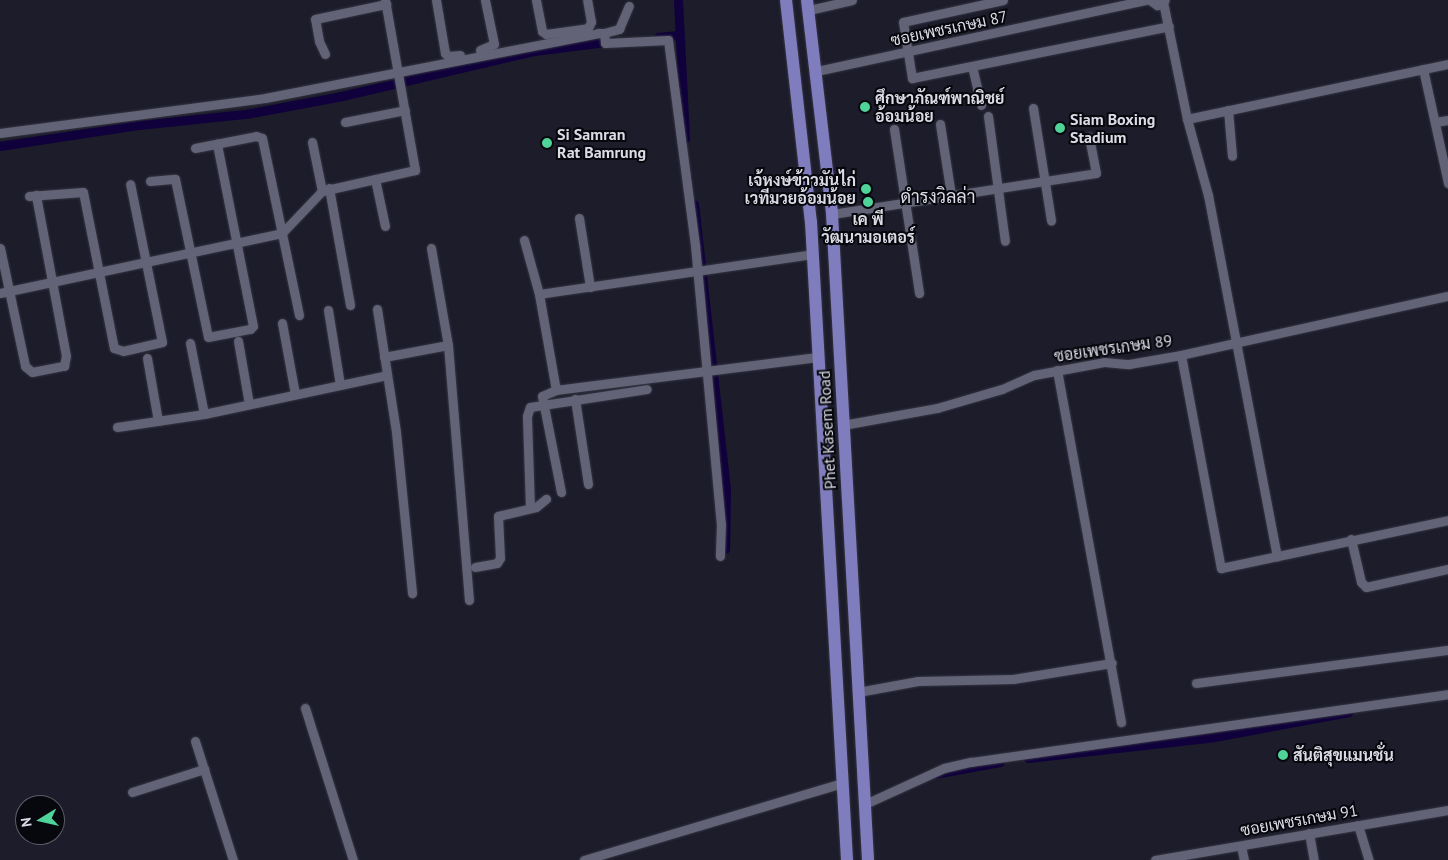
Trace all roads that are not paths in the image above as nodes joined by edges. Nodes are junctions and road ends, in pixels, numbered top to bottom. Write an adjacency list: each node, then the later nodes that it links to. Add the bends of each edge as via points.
1 (436, 0): 2 (street, via 445,52 452,57 494,44)
2 (485, 0)
3 (536, 0): 4 (street, via 542,31 546,34 588,28 591,22)
4 (587, 0)
5 (786, 0): 17 (main road, Phet Kasem Road)
6 (852, 0): 12 (street)
7 (1003, 0): 18 (street, via 904,21)
8 (1145, 0): 18 (street, ซอยเพชรเกษม 87)
9 (1150, 0): 10 (street, via 1157,5)
10 (1164, 1): 14 (street)
11 (385, 2): 19 (street, via 315,19); 24 (street)
12 (808, 5): 15 (main road, Phet Kasem Road)
13 (629, 6): 16 (street, via 619,29)
14 (1169, 26): 21 (street); 31 (street)
15 (812, 35): 17 (main road); 23 (main road, Phet Kasem Road)
16 (604, 37): 24 (street); 67 (street, via 670,42 676,116)
17 (792, 38): 25 (main road, Phet Kasem Road)
18 (908, 53): 21 (street, via 911,75 915,79); 23 (street, ซอยเพชรเกษม 87)
19 (325, 54)
20 (1448, 64): 22 (street)
21 (972, 66): 26 (street)
22 (1423, 69): 29 (street); 34 (street)
23 (817, 71): 25 (main road); 43 (main road, Phet Kasem Road)
24 (399, 73): 28 (street); 37 (street, via 236,102)
25 (796, 76): 44 (main road, Phet Kasem Road)
26 (981, 105)
27 (1033, 108): 47 (street)
28 (405, 110): 33 (street); 45 (street, via 415,170)
29 (1228, 110): 31 (street); 42 (street)
30 (988, 116): 50 (street)
31 (1187, 119): 81 (street, via 1208,195)
32 (1448, 120): 34 (street)
33 (345, 122)
34 (1435, 122): 48 (street)
35 (940, 124): 52 (street)
36 (894, 129): 53 (street)
37 (0, 133)
38 (1089, 137): 47 (street, via 1096,173)
39 (312, 142): 51 (street)
40 (217, 144): 41 (street); 58 (street, via 256,136 262,138); 61 (street)
41 (195, 148)
42 (1232, 156)
43 (827, 157): 44 (main road); 54 (main road, Phet Kasem Road)
44 (806, 161): 65 (main road, Phet Kasem Road)
45 (375, 179): 51 (street); 57 (street)
46 (150, 181): 64 (street, via 176,179)
47 (1045, 181): 50 (street); 56 (street)
48 (1448, 183)
49 (130, 184): 66 (street)
50 (999, 188): 52 (street); 60 (street)
51 (325, 189): 58 (street); 75 (street)
52 (951, 195): 53 (street)
53 (906, 202): 54 (street); 73 (street)
54 (832, 214): 100 (main road, Phet Kasem Road)
55 (579, 218): 70 (street)
56 (1051, 221)
57 (385, 226)
58 (282, 233): 61 (street); 78 (street)
59 (524, 240): 72 (street)
60 (1005, 241)
61 (236, 243): 64 (street); 64 (street, via 253,326 242,331 208,337)
62 (0, 248): 71 (street)
63 (431, 248): 83 (street)
64 (191, 253): 66 (street)
65 (813, 254): 67 (street); 86 (main road, Phet Kasem Road)
66 (146, 262): 68 (street); 68 (street, via 161,344 122,351 114,348)
67 (701, 271): 70 (street); 89 (street)
68 (100, 272): 69 (street); 69 (street, via 83,192 32,196)
69 (53, 282): 71 (street); 71 (street, via 66,356 64,366 57,368 28,370)
70 (590, 287): 72 (street)
71 (5, 292)
72 (539, 294): 93 (street)
73 (919, 294)
74 (1448, 296): 81 (street, ซอยเพชรเกษม 89)
75 (350, 305)
76 (377, 309): 85 (street)
77 (328, 310): 91 (street)
78 (299, 315)
79 (282, 322): 94 (street)
80 (238, 341): 96 (street)
81 (1234, 341): 84 (street, ซอยเพชรเกษม 89); 109 (street)
82 (190, 343): 98 (street)
83 (448, 345): 85 (street); 113 (street)
84 (1181, 355): 88 (street, ซอยเพชรเกษม 89, via 1129,364 1104,362); 109 (street, via 1219,566)
85 (384, 357): 90 (street)
86 (819, 357): 89 (street); 123 (main road, Phet Kasem Road)
87 (147, 358): 99 (street)
88 (1056, 370): 100 (street, ซอยเพชรเกษม 89, via 937,408); 115 (street)
89 (710, 371): 93 (street); 108 (street, via 721,524)
90 (387, 375): 91 (street); 112 (street)
91 (340, 385): 94 (street)
92 (647, 389): 95 (street)
93 (556, 390): 97 (street, via 543,393)
94 (295, 394): 96 (street)
95 (575, 399): 97 (street); 102 (street)
96 (249, 404): 98 (street)
97 (543, 404): 103 (street); 105 (street, via 530,407 527,413)
98 (204, 414): 99 (street)
99 (158, 421): 101 (street)
100 (843, 425): 117 (main road, Phet Kasem Road)
101 (117, 427)
102 (588, 484)
103 (561, 492)
104 (546, 498): 105 (street)
105 (530, 508): 110 (street, via 498,516 500,558 497,562)
106 (1448, 520): 107 (street)
107 (1351, 539): 109 (street); 111 (street, via 1361,582 1366,587)
108 (720, 556)
109 (1277, 556)
110 (475, 567)
111 (1448, 569)
112 (412, 593)
113 (468, 600)
114 (1448, 650): 116 (street)
115 (1112, 663): 117 (street, via 1013,679 918,681); 120 (street)
116 (1196, 683)
117 (858, 692): 125 (main road, Phet Kasem Road)
118 (1448, 694): 125 (street, via 971,762 944,768)
119 (305, 708): 132 (street)
120 (1121, 722)
121 (195, 741): 122 (street)
122 (204, 768): 124 (street); 131 (street)
123 (842, 783): 133 (street); 134 (main road, Phet Kasem Road)
124 (132, 792)
125 (865, 804): 135 (main road, Phet Kasem Road)
126 (1448, 810): 127 (street, ซอยเพชรเกษม 91)
127 (1358, 825): 128 (street, ซอยเพชรเกษม 91); 139 (street)
128 (1309, 833): 129 (street, ซอยเพชรเกษม 91); 138 (street)
129 (1241, 846): 130 (street, ซอยเพชรเกษม 91); 137 (street)
130 (1192, 857): 136 (street, ซอยเพชรเกษม 91)
131 (232, 860)
132 (353, 860)
133 (584, 860)
134 (846, 860)
135 (868, 860)
136 (1155, 860)
137 (1244, 860)
138 (1314, 860)
139 (1369, 860)

